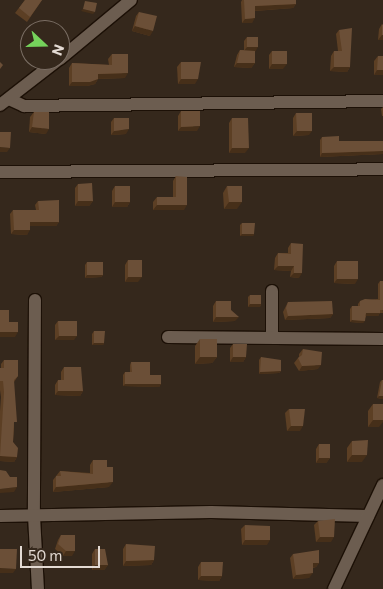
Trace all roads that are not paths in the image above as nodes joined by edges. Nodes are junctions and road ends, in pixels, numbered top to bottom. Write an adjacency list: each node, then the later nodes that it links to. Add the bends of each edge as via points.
1 (131, 0): 2 (street)
2 (70, 50)
3 (45, 70): 4 (street)
4 (4, 102): 5 (street, via 24,106)
5 (383, 102)
6 (383, 169): 7 (street)
7 (0, 172)
8 (272, 291): 11 (street)
9 (36, 300): 15 (street)
10 (168, 337): 11 (street)
11 (272, 337): 12 (street)
12 (383, 339)
13 (383, 485): 16 (street)
14 (0, 516): 15 (street)
15 (34, 516): 16 (street, via 210,512); 17 (street)
16 (368, 516): 18 (street)
17 (38, 589)
18 (334, 589)

